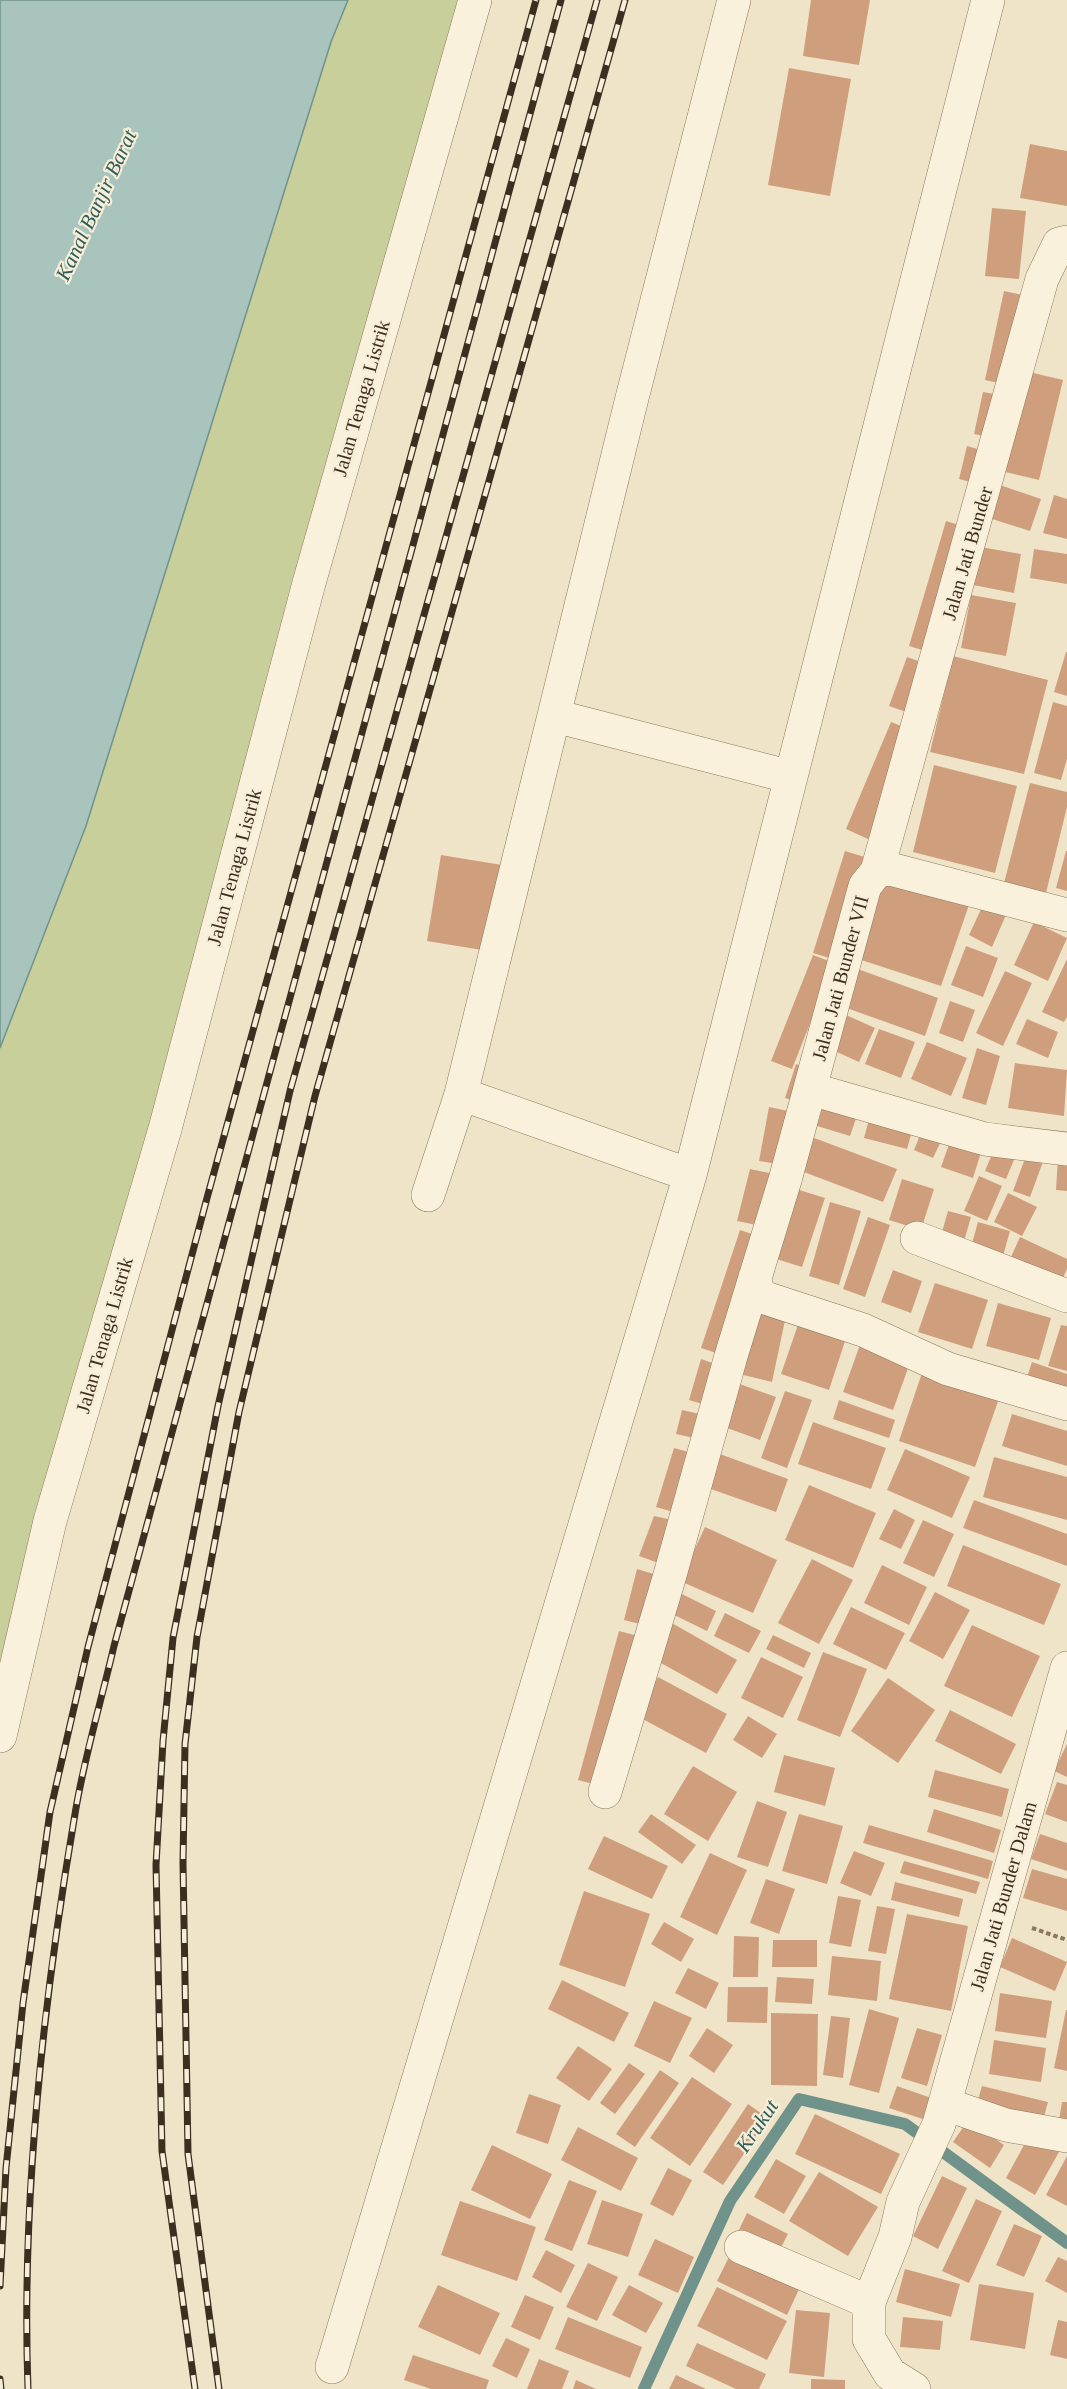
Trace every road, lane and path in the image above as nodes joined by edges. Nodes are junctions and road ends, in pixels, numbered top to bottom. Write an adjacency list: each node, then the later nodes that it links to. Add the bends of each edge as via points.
1 (475, 0): 19 (street, Jalan Tenaga Listrik, via 309,583 165,1129 50,1521)
2 (734, 0): 5 (street)
3 (988, 0): 6 (street)
4 (1067, 242): 7 (street, Jalan Jati Bunder, via 1059,244 1042,279)
5 (555, 716): 6 (street); 10 (street)
6 (791, 777): 12 (street)
7 (877, 871): 8 (street, Jalan Jati Bunder VII, via 908,872); 9 (street, Jalan Jati Bunder VII, via 865,886)
8 (1067, 915)
9 (811, 1089): 11 (street, via 984,1139); 15 (street, Jalan Jati Bunder VII)
10 (461, 1094): 12 (street); 13 (street)
11 (1067, 1149)
12 (690, 1175): 25 (street)
13 (428, 1195)
14 (917, 1238): 16 (street)
15 (755, 1277): 17 (street, via 762,1297 863,1330 948,1369); 20 (street, Jalan Jati Bunder VII)
16 (1067, 1296)
17 (1067, 1404)
18 (1067, 1668): 21 (street, Jalan Jati Bunder Dalam)
19 (0, 1736)
20 (605, 1792)
21 (942, 2114): 22 (street); 24 (street, via 903,2202 895,2237)
22 (1067, 2136)
23 (741, 2247): 24 (street)
24 (869, 2302): 26 (street, via 869,2339 890,2374)
25 (332, 2367)
26 (915, 2389)

